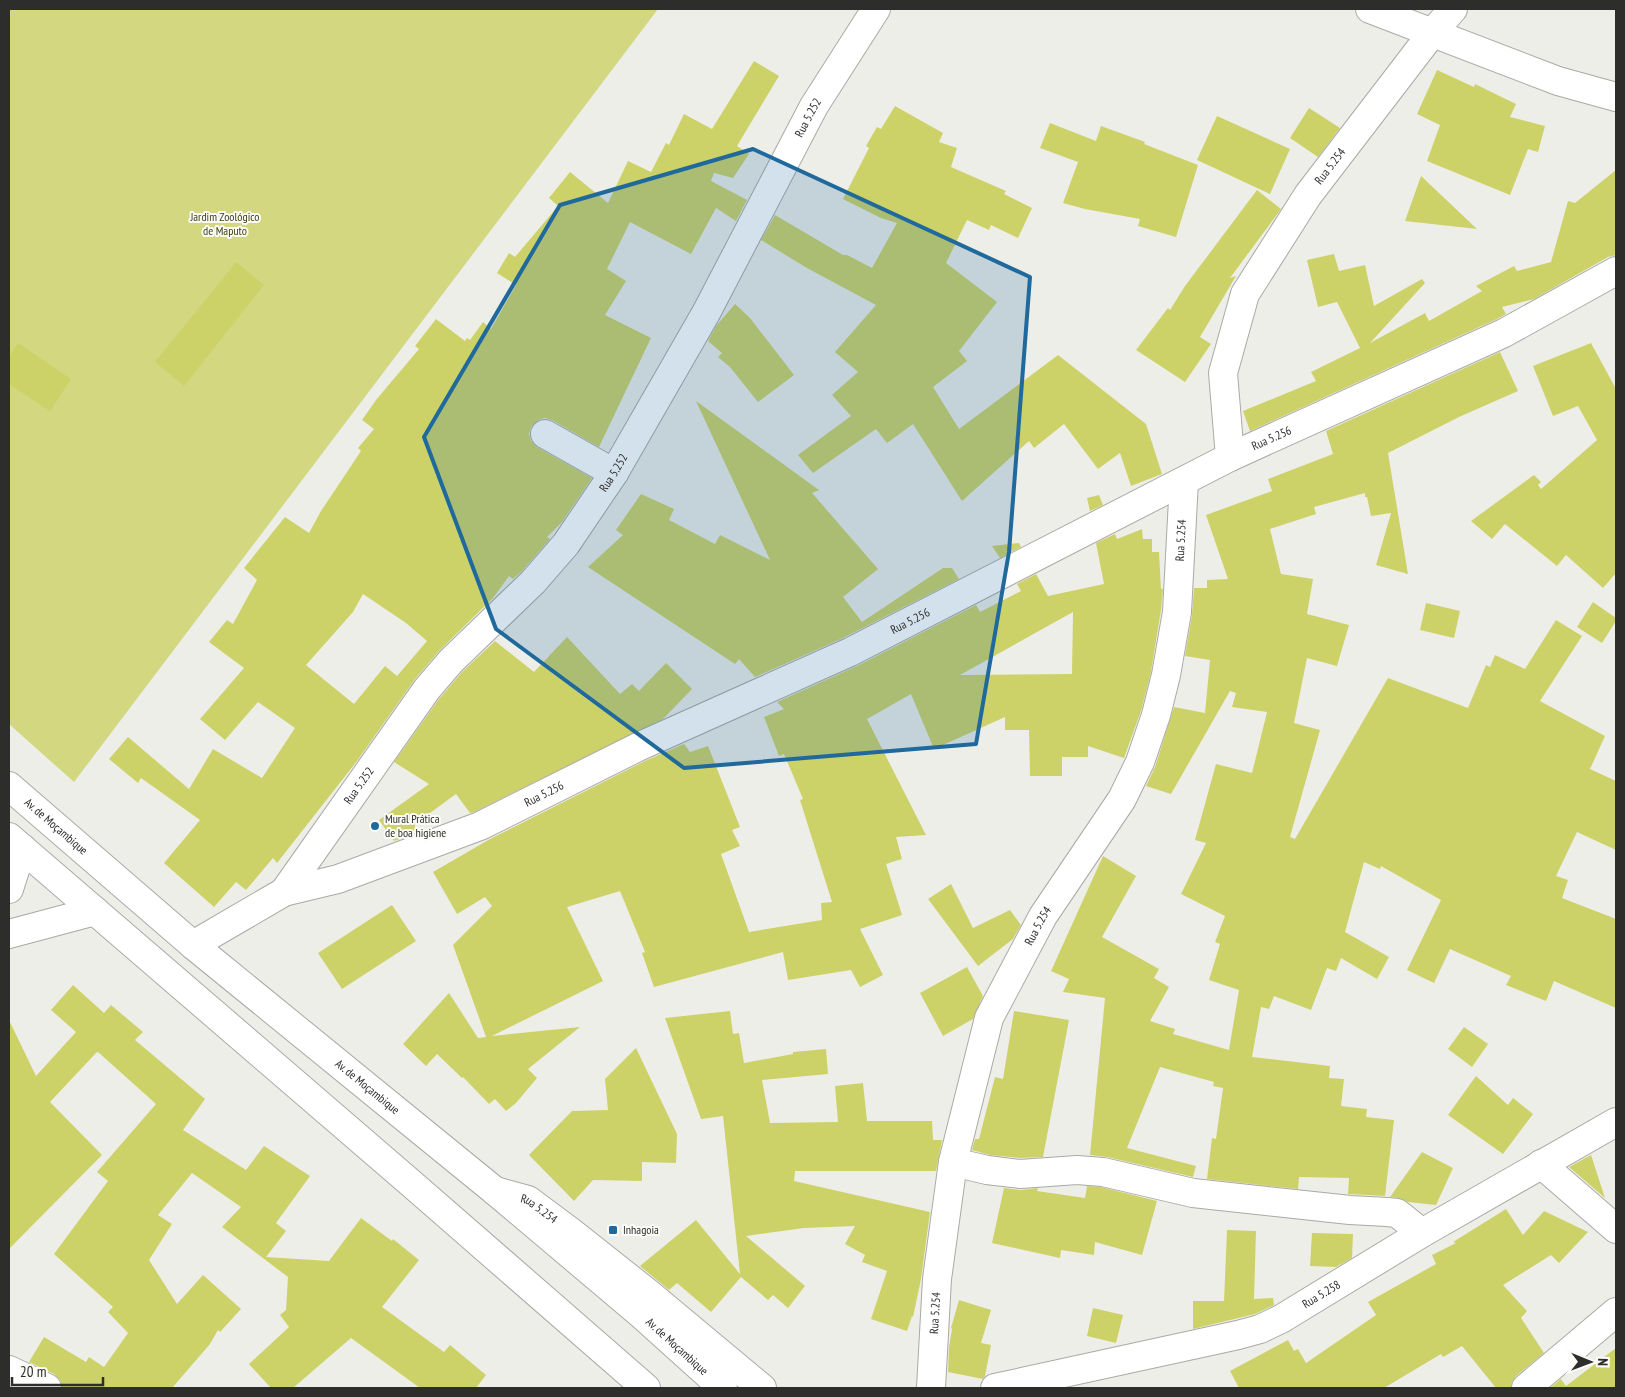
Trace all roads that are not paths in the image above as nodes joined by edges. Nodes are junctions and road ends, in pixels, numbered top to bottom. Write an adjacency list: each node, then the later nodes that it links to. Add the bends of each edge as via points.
1 (876, 9): 9 (main road, Rua 5.252, via 814,106 706,313)
2 (1370, 9): 4 (main road)
3 (1453, 9): 4 (main road, Rua 5.254)
4 (1433, 32): 5 (main road, via 1558,81); 8 (main road, Rua 5.254, via 1308,195 1245,294 1223,373)
5 (1616, 98)
6 (1616, 271): 8 (main road, Rua 5.256, via 1504,332)
7 (545, 434): 9 (main road)
8 (1230, 456): 10 (main road, Rua 5.256)
9 (614, 473): 14 (main road, Rua 5.252, via 566,544 534,582 451,661 427,689)
10 (1184, 481): 14 (main road, Rua 5.256, via 850,652 640,746 480,826 338,879); 19 (main road, Rua 5.254, via 1177,612 1156,715 1140,762 1122,799 1043,916 989,1018)
11 (9, 786): 17 (main road, Av. de Moçambique)
12 (15, 843): 13 (main road); 15 (main road)
13 (9, 889)
14 (284, 892): 17 (main road, Rua 5.256)
15 (95, 911): 16 (main road); 27 (main road)
16 (9, 934)
17 (193, 945): 21 (main road, Av. de Moçambique)
18 (1616, 1122): 20 (main road, Rua 5.258)
19 (953, 1162): 23 (main road, via 1020,1174 1076,1170 1103,1172 1193,1193 1397,1213); 30 (main road, Rua 5.254, via 937,1279)
20 (1541, 1164): 22 (main road); 23 (main road, Rua 5.258)
21 (495, 1190): 28 (main road, Av. de Moçambique); 29 (main road, Rua 5.254, via 528,1200 648,1293)
22 (1616, 1229)
23 (1422, 1233): 31 (main road, Rua 5.258, via 1281,1319 1260,1328)
24 (1616, 1312): 32 (main road)
25 (9, 1370): 26 (main road)
26 (47, 1388)
27 (646, 1388)
28 (723, 1388)
29 (762, 1388)
30 (930, 1388)
31 (995, 1388)
32 (1526, 1388)

